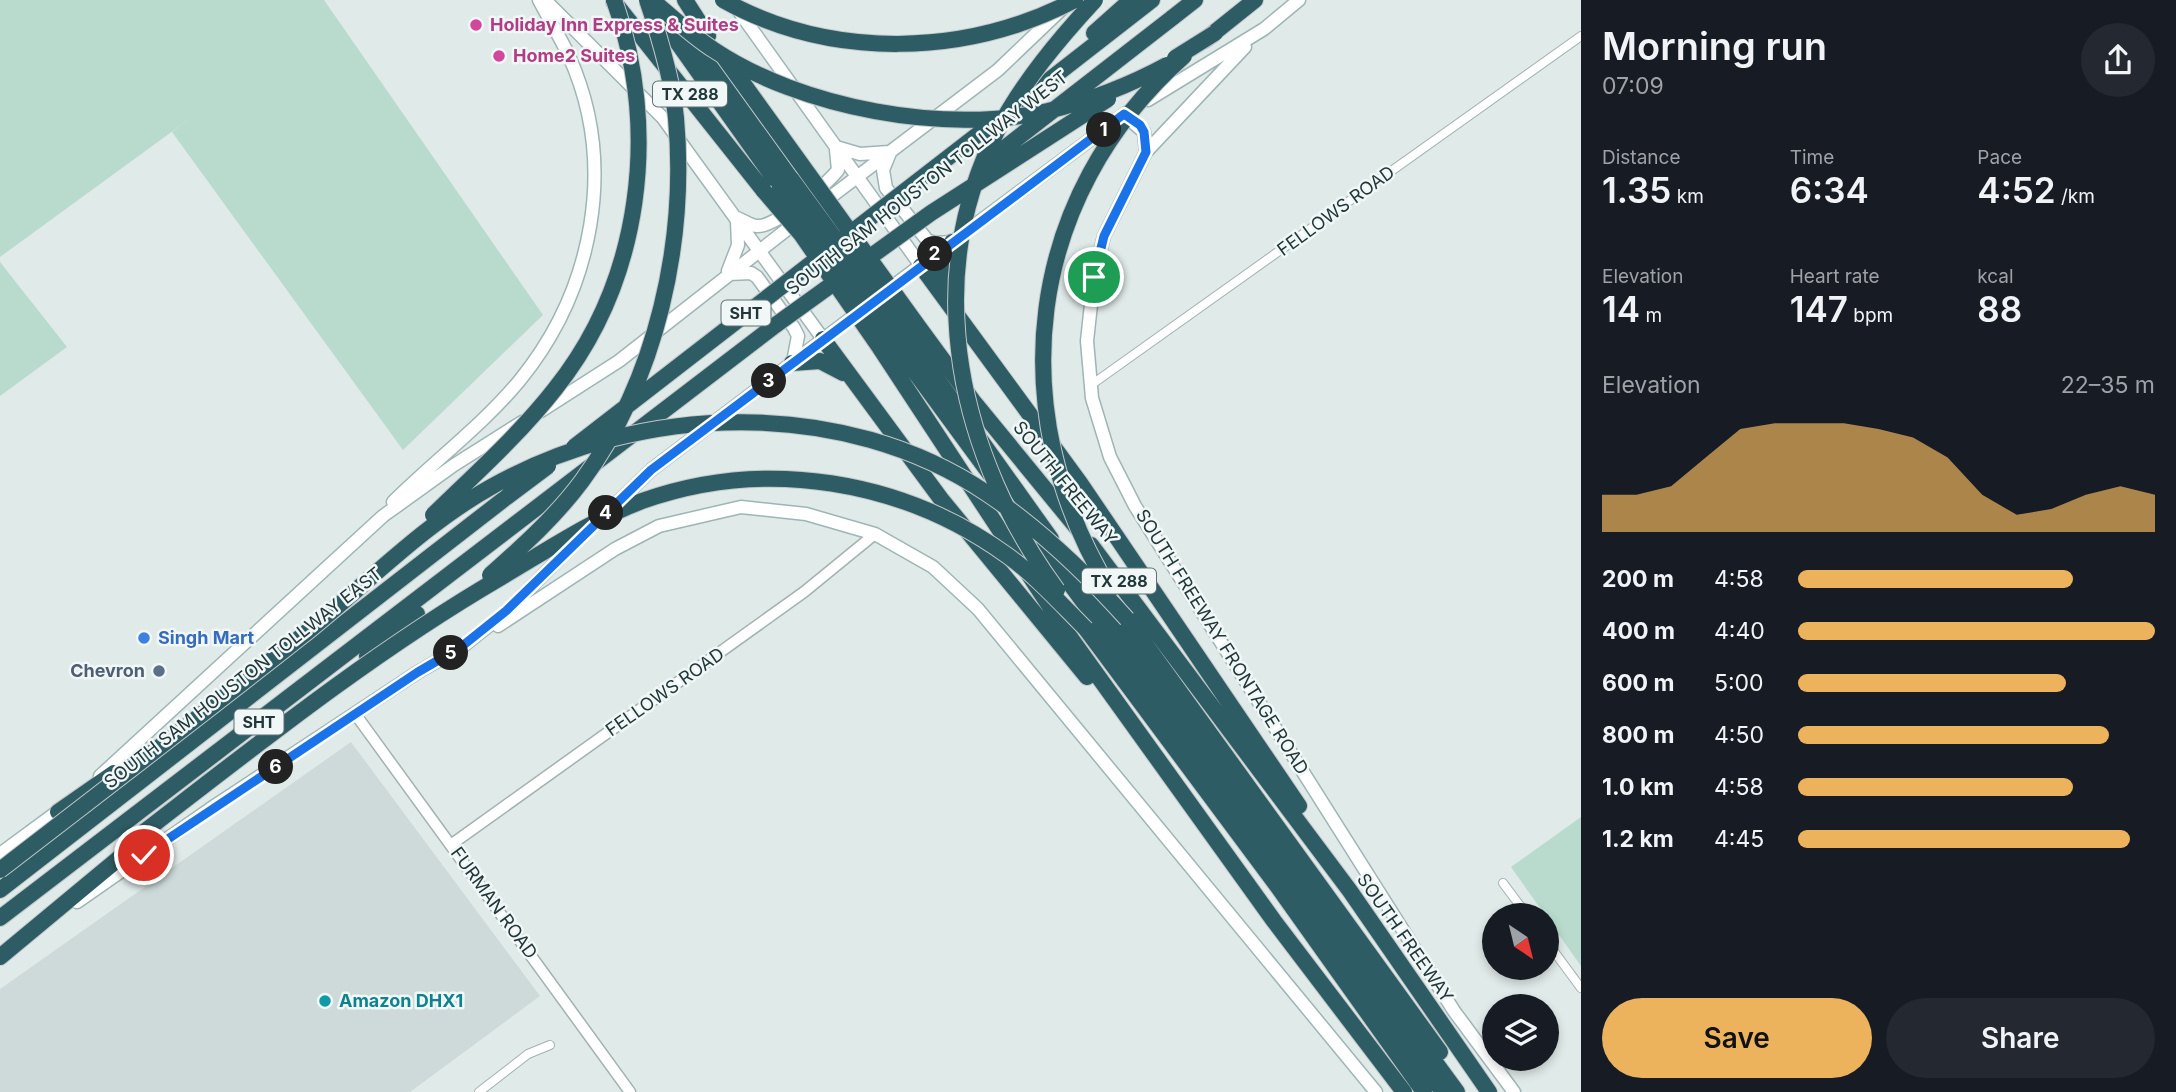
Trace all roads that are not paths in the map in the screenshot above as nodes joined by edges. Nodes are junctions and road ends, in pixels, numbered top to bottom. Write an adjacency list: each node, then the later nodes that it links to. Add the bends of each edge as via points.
1 (539, 0): 42 (main road, via 570,57 590,124 596,178 580,270 569,305 518,382)
2 (545, 0): 29 (main road, via 663,118)
3 (614, 0): 28 (highway, SOUTH FREEWAY / TX 288); 45 (highway, bridge, via 636,83 640,150 635,206 618,272 577,358 548,397)
4 (649, 0): 21 (highway, bridge, via 715,51 772,80 852,106 915,116 981,118 1046,111 1124,85); 28 (highway); 46 (highway, bridge, via 676,116 677,152 672,257 651,341 624,412 584,478 523,546)
5 (663, 0): 28 (highway)
6 (685, 0): 19 (highway, SOUTH FREEWAY / TX 288)
7 (698, 0): 19 (highway)
8 (723, 0): 10 (highway, bridge, via 814,35 898,45 1000,30)
9 (731, 0): 24 (main road)
10 (1073, 0): 25 (main road, via 998,70)
11 (1095, 0): 48 (highway, bridge, via 1044,59 997,132 973,192 956,300 968,405 993,484 1045,574)
12 (1131, 0): 23 (highway, bridge)
13 (1152, 0): 23 (highway, SOUTH SAM HOUSTON TOLLWAY WEST / SHT, bridge)
14 (1195, 0): 35 (highway, SOUTH SAM HOUSTON TOLLWAY WEST / SHT, bridge)
15 (1255, 0): 21 (highway, bridge)
16 (1262, 0): 35 (highway, bridge, via 963,192)
17 (1299, 0): 18 (main road)
18 (1264, 29): 22 (main road); 26 (main road, SOUTH FREEWAY FRONTAGE ROAD)
19 (708, 36): 36 (highway, SOUTH FREEWAY / TX 288, bridge)
20 (1581, 36): 40 (street, FELLOWS ROAD)
21 (1184, 56): 47 (highway, bridge, via 1136,105 1091,169 1063,234 1044,320 1044,405 1062,487 1084,544)
22 (1124, 114): 26 (main road, via 1140,125); 30 (main road)
23 (985, 129): 41 (highway, SOUTH SAM HOUSTON TOLLWAY WEST / SHT, bridge)
24 (836, 147): 25 (main road, via 860,154); 27 (main road); 29 (main road, via 838,170 829,181 769,224 756,226)
25 (890, 152): 27 (main road); 30 (main road, via 883,170 886,188 927,240)
26 (1146, 152): 40 (main road, SOUTH FREEWAY FRONTAGE ROAD, via 1104,236 1094,277 1087,341)
27 (857, 178): 31 (main road); 32 (main road)
28 (778, 186): 36 (highway, bridge); 36 (highway, SOUTH FREEWAY / TX 288, bridge, via 801,234)
29 (736, 218): 31 (main road); 33 (main road, via 738,245)
30 (952, 242): 32 (main road); 34 (highway, via 942,271)
31 (759, 250): 33 (main road); 37 (main road)
32 (921, 266): 34 (highway); 37 (main road)
33 (727, 274): 38 (main road, via 751,272 757,277 798,336); 42 (main road, via 619,361)
34 (945, 297): 54 (highway, via 1147,580 1301,810)
35 (777, 324): 43 (highway, SOUTH SAM HOUSTON TOLLWAY WEST / SHT, bridge)
36 (897, 334): 51 (highway, SOUTH FREEWAY / TX 288, via 1072,640); 54 (highway, SOUTH FREEWAY / TX 288, via 973,401 1095,549); 73 (highway); 74 (highway)
37 (823, 339): 38 (main road); 39 (highway)
38 (792, 363): 39 (highway, via 820,361); 49 (main road, via 651,470 506,611)
39 (854, 381): 51 (highway, via 941,499)
40 (1091, 385): 77 (main road, SOUTH FREEWAY FRONTAGE ROAD, via 1104,444 1129,495 1454,1011)
41 (508, 496): 52 (highway); 58 (highway, SOUTH SAM HOUSTON TOLLWAY EAST / SHT)
42 (383, 516): 52 (main road)
43 (516, 526): 60 (highway, SHT); 62 (highway, via 386,641)
44 (875, 534): 49 (main road, via 806,514 741,507 659,526); 53 (street, FELLOWS ROAD, via 804,592); 69 (main road, via 933,567 978,609)
45 (371, 575): 47 (highway, bridge, via 460,506 551,459 660,427 783,425 864,439 916,458 986,493 1069,556); 56 (highway, bridge, via 304,634)
46 (462, 600): 48 (highway, bridge, via 571,536 641,502 721,482 807,480 892,495 943,517 1010,557); 61 (highway, bridge, via 237,760)
47 (1127, 619): 75 (highway)
48 (1086, 629): 65 (highway)
49 (461, 647): 50 (main road)
50 (356, 715): 53 (street, FURMAN ROAD); 62 (main road, via 135,860)
51 (1181, 794): 70 (highway, SOUTH FREEWAY / TX 288)
52 (58, 812): 55 (main road)
53 (452, 844): 68 (street, FURMAN ROAD)
54 (1315, 847): 76 (highway, SOUTH FREEWAY / TX 288)
55 (0, 854)
56 (0, 870)
57 (1503, 883): 59 (street)
58 (0, 890)
59 (1518, 903)
60 (0, 918)
61 (0, 944)
62 (0, 958)
63 (1559, 958): 64 (street)
64 (1581, 988)
65 (1365, 1007): 71 (highway); 72 (highway)
66 (550, 1045): 67 (street, via 528,1054)
67 (479, 1092)
68 (630, 1092)
69 (1376, 1092)
70 (1404, 1092)
71 (1424, 1092)
72 (1431, 1092)
73 (1443, 1092)
74 (1457, 1092)
75 (1467, 1092)
76 (1489, 1092)
77 (1514, 1092)

